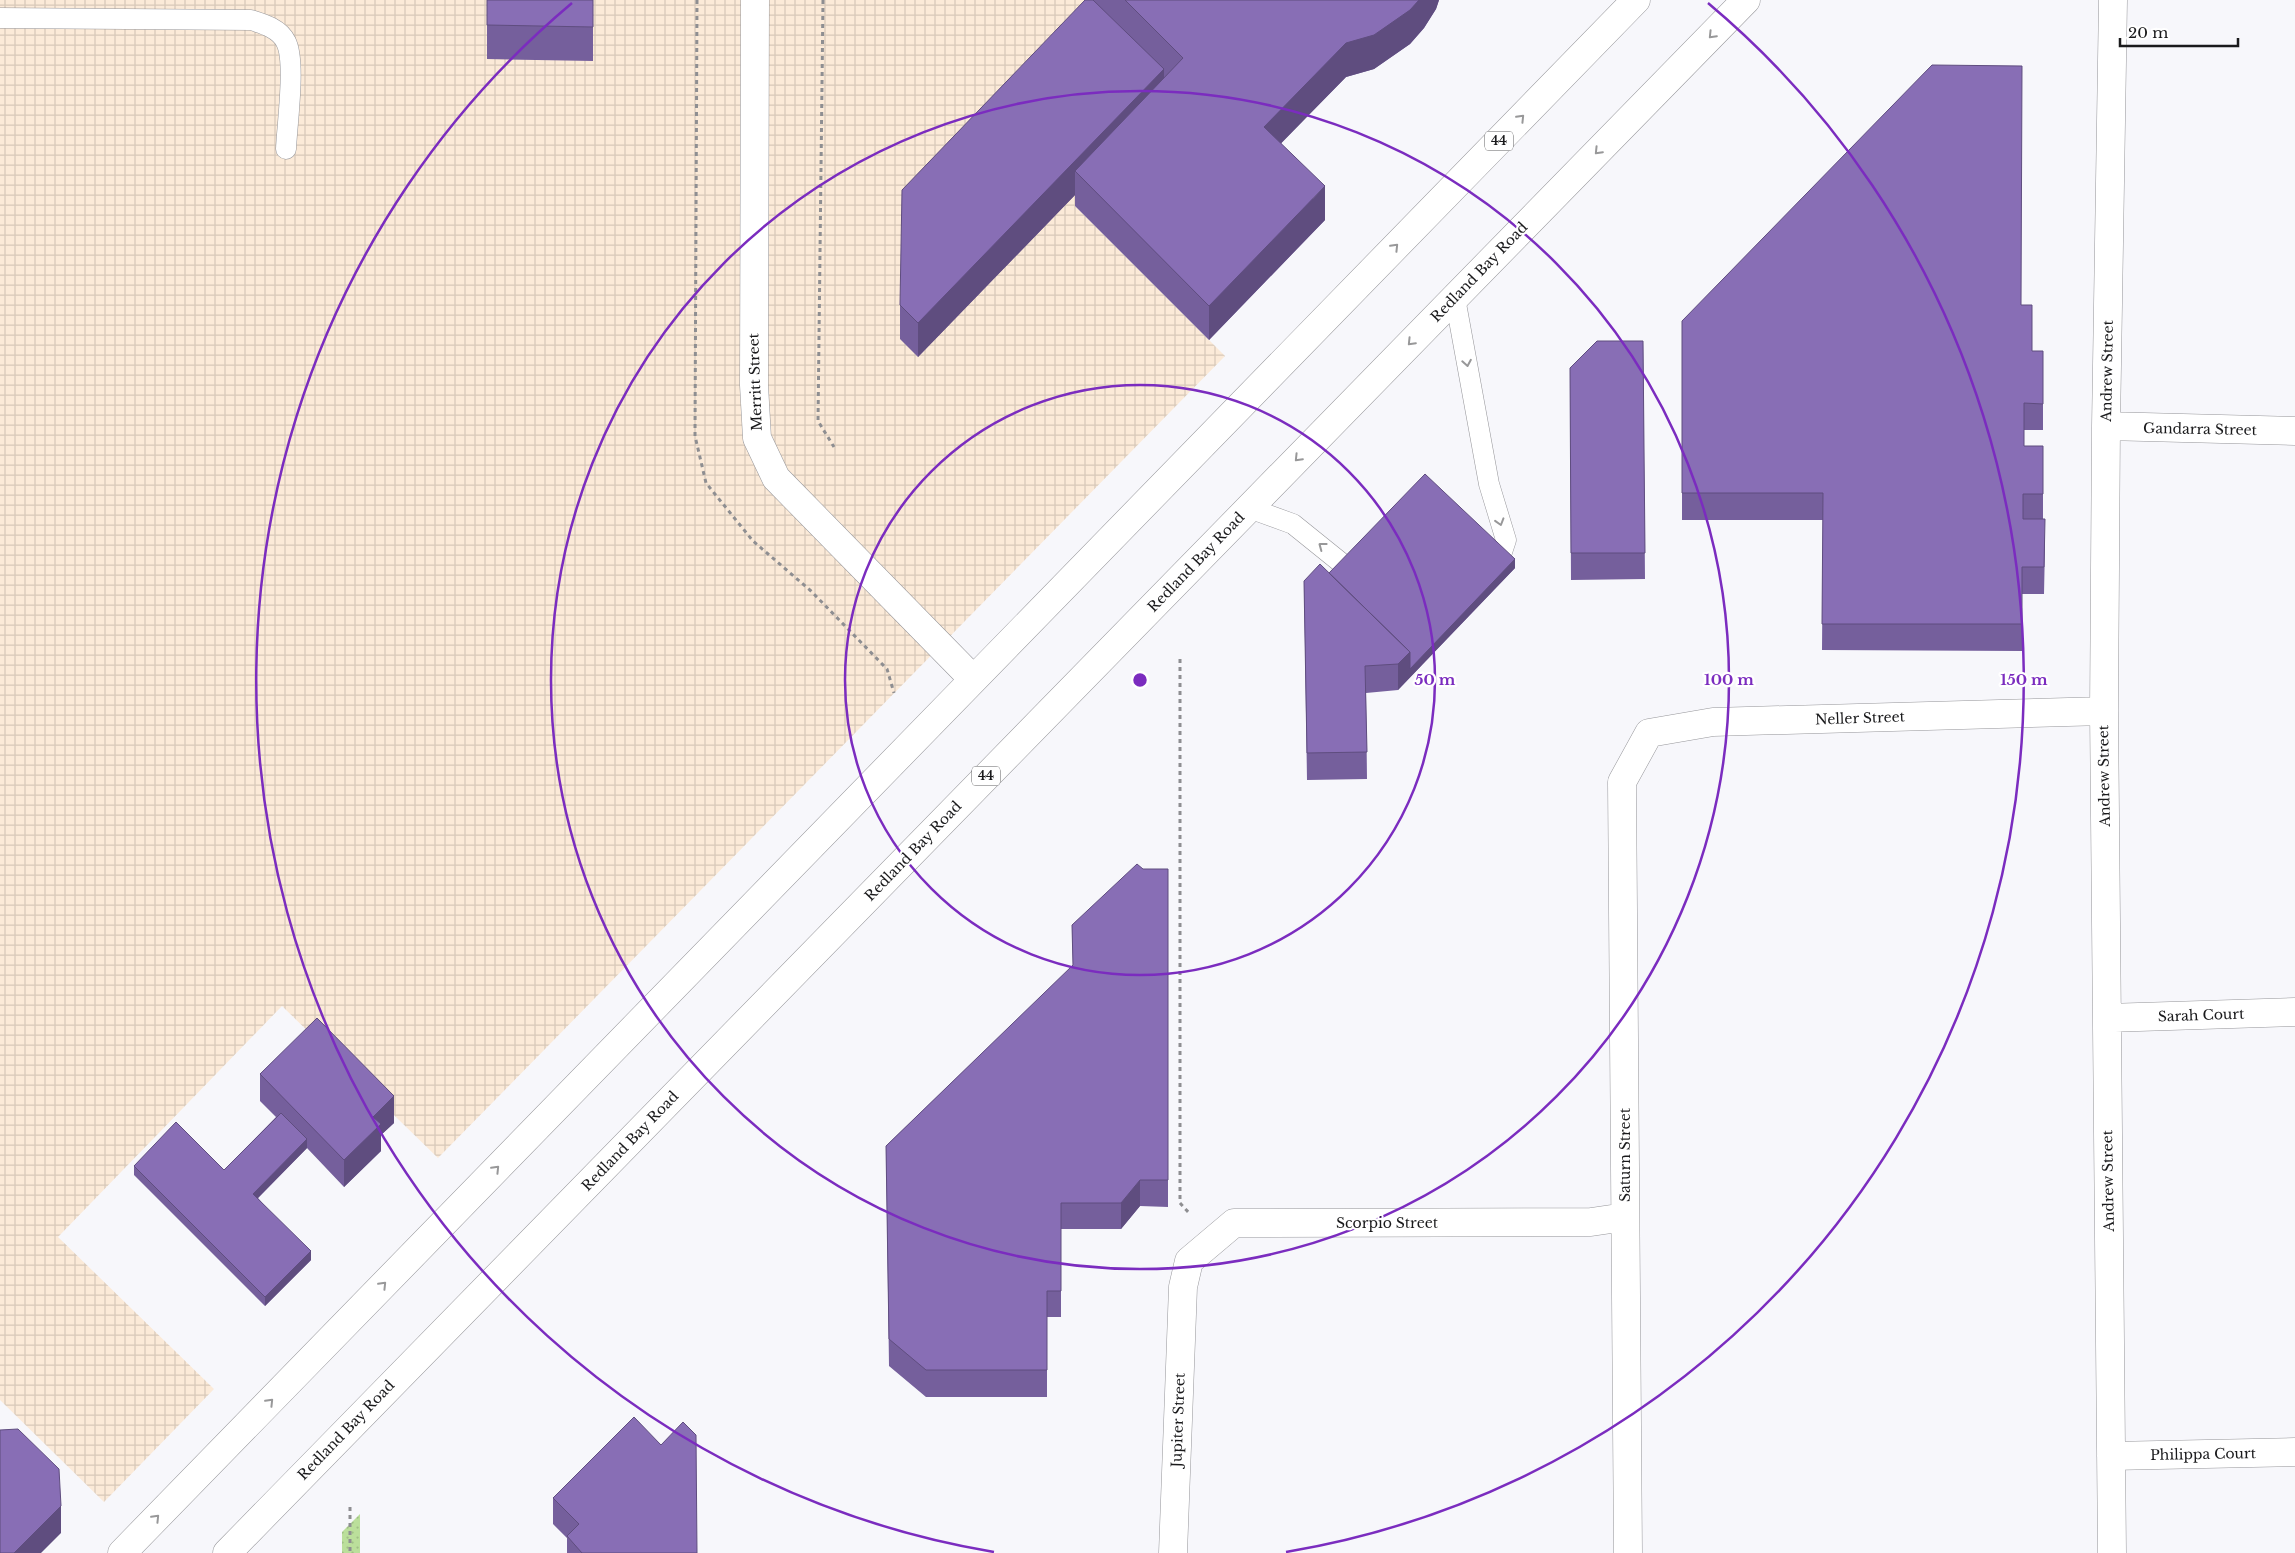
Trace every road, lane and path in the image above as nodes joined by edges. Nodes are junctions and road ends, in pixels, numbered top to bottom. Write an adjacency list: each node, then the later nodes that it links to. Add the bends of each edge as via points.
1 (755, 0): 16 (street, Merritt Street, via 754,385 757,438 776,478)
2 (823, 0): 11 (path, via 818,421)
3 (1636, 0): 16 (street, 44, one-way to 3)
4 (1746, 0): 8 (street, Redland Bay Road / 44, one-way to 8)
5 (2113, 0): 9 (street, Andrew Street)
6 (0, 18): 7 (lane, via 251,20 270,26 286,41 290,64)
7 (286, 149)
8 (1454, 298): 12 (street, Redland Bay Road / 44, one-way to 12); 13 (lane, one-way to 13, via 1489,484 1506,540 1493,580)
9 (2106, 426): 10 (street, Gandarra Street); 17 (street, Andrew Street)
10 (2295, 431)
11 (834, 447)
12 (1248, 508): 14 (lane, one-way to 12, via 1293,524); 28 (street, Redland Bay Road / 44)
13 (1486, 587)
14 (1375, 592)
15 (1180, 659): 22 (path, via 1180,1203)
16 (973, 679): 27 (street, 44, one-way to 16)
17 (2104, 711): 18 (street, Neller Street, via 1713,722 1649,732); 20 (street, Andrew Street)
18 (1634, 760): 21 (street, Saturn Street, via 1622,782)
19 (2295, 1012): 20 (street, Sarah Court)
20 (2107, 1018): 25 (street, Andrew Street)
21 (1625, 1217): 22 (street, Scorpio Street, via 1591,1222 1234,1223); 31 (street, Saturn Street)
22 (1214, 1240): 23 (street, Scorpio Street, via 1189,1261)
23 (1183, 1287): 30 (street, Jupiter Street)
24 (2295, 1452): 25 (street, Philippa Court)
25 (2111, 1456): 32 (street, Andrew Street)
26 (350, 1507): 29 (path)
27 (122, 1553)
28 (227, 1553)
29 (350, 1553)
30 (1173, 1553)
31 (1628, 1553)
32 (2112, 1553)

